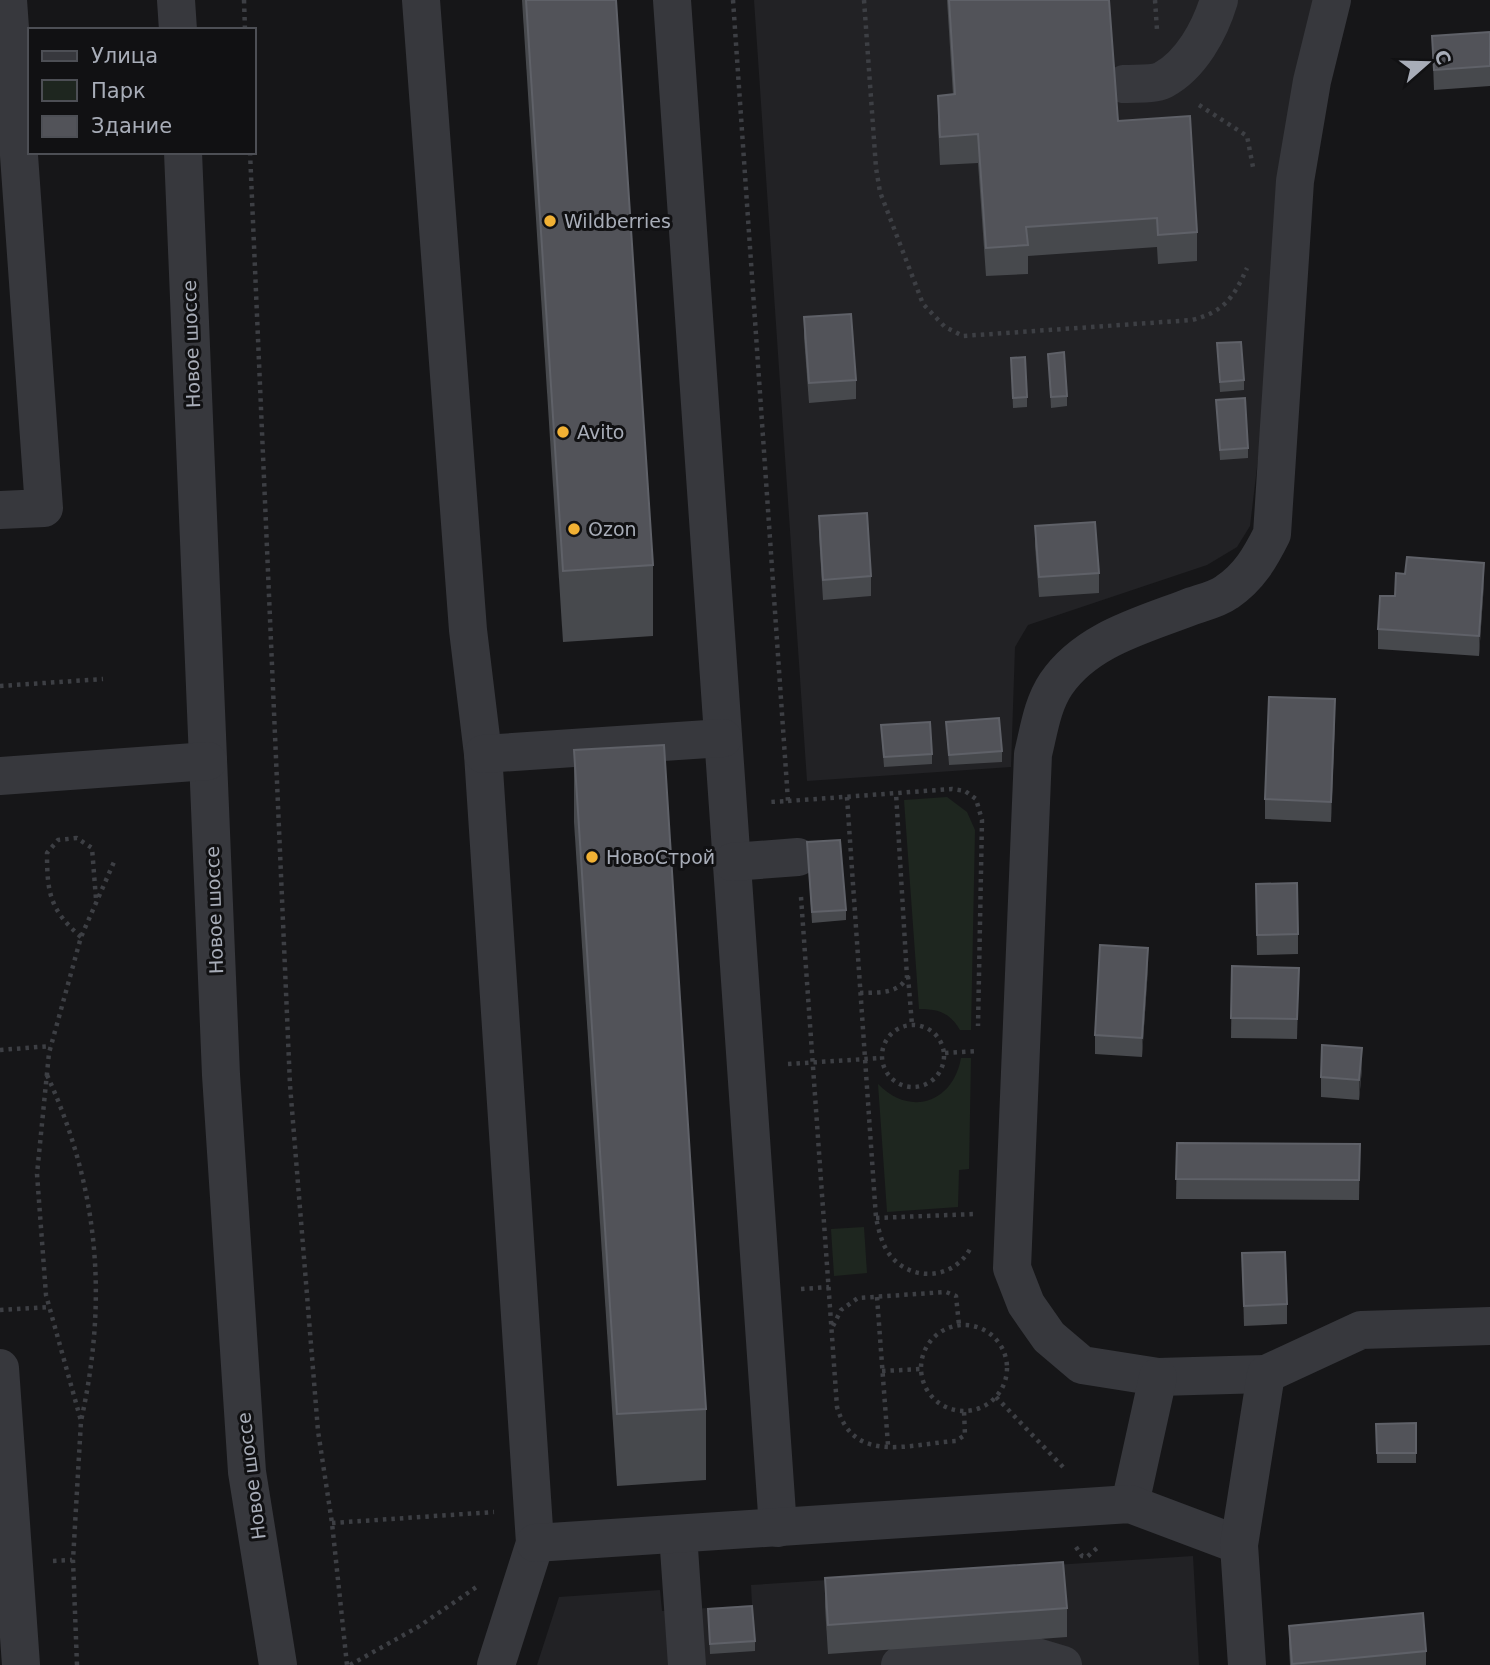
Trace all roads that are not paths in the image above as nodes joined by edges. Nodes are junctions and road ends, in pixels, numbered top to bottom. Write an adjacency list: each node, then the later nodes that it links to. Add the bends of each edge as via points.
1 (8, 0): 10 (street, via 44,508)
2 (176, 0): 7 (street)
3 (421, 0): 12 (street, via 467,630)
4 (672, 0): 11 (street)
5 (1219, 0): 8 (street, via 1196,49)
6 (1332, 0): 20 (street, via 1295,181 1272,534 1245,578 1224,594 1091,648 1071,666 1043,709 1033,754 1012,1268 1026,1304 1049,1337 1082,1365)
7 (178, 28)
8 (1142, 83)
9 (183, 154): 13 (street, Новое шоссе)
10 (0, 510)
11 (723, 738): 12 (street); 16 (street)
12 (483, 754): 22 (street)
13 (208, 761): 14 (street); 27 (street, Новое шоссе, via 220,1075 247,1472)
14 (0, 776)
15 (798, 858): 16 (street)
16 (732, 862): 23 (street)
17 (1490, 1326): 19 (street, via 1361,1329)
18 (0, 1368): 26 (street)
19 (1266, 1374): 20 (street); 25 (street)
20 (1158, 1377): 21 (street)
21 (1116, 1505): 23 (street); 25 (street)
22 (534, 1526): 24 (street); 28 (street)
23 (778, 1528): 24 (street)
24 (678, 1534): 29 (street)
25 (1239, 1545): 32 (street)
26 (21, 1665)
27 (278, 1665)
28 (496, 1665)
29 (687, 1665)
30 (900, 1665): 31 (street, via 1033,1656)
31 (1063, 1665)
32 (1247, 1665)

